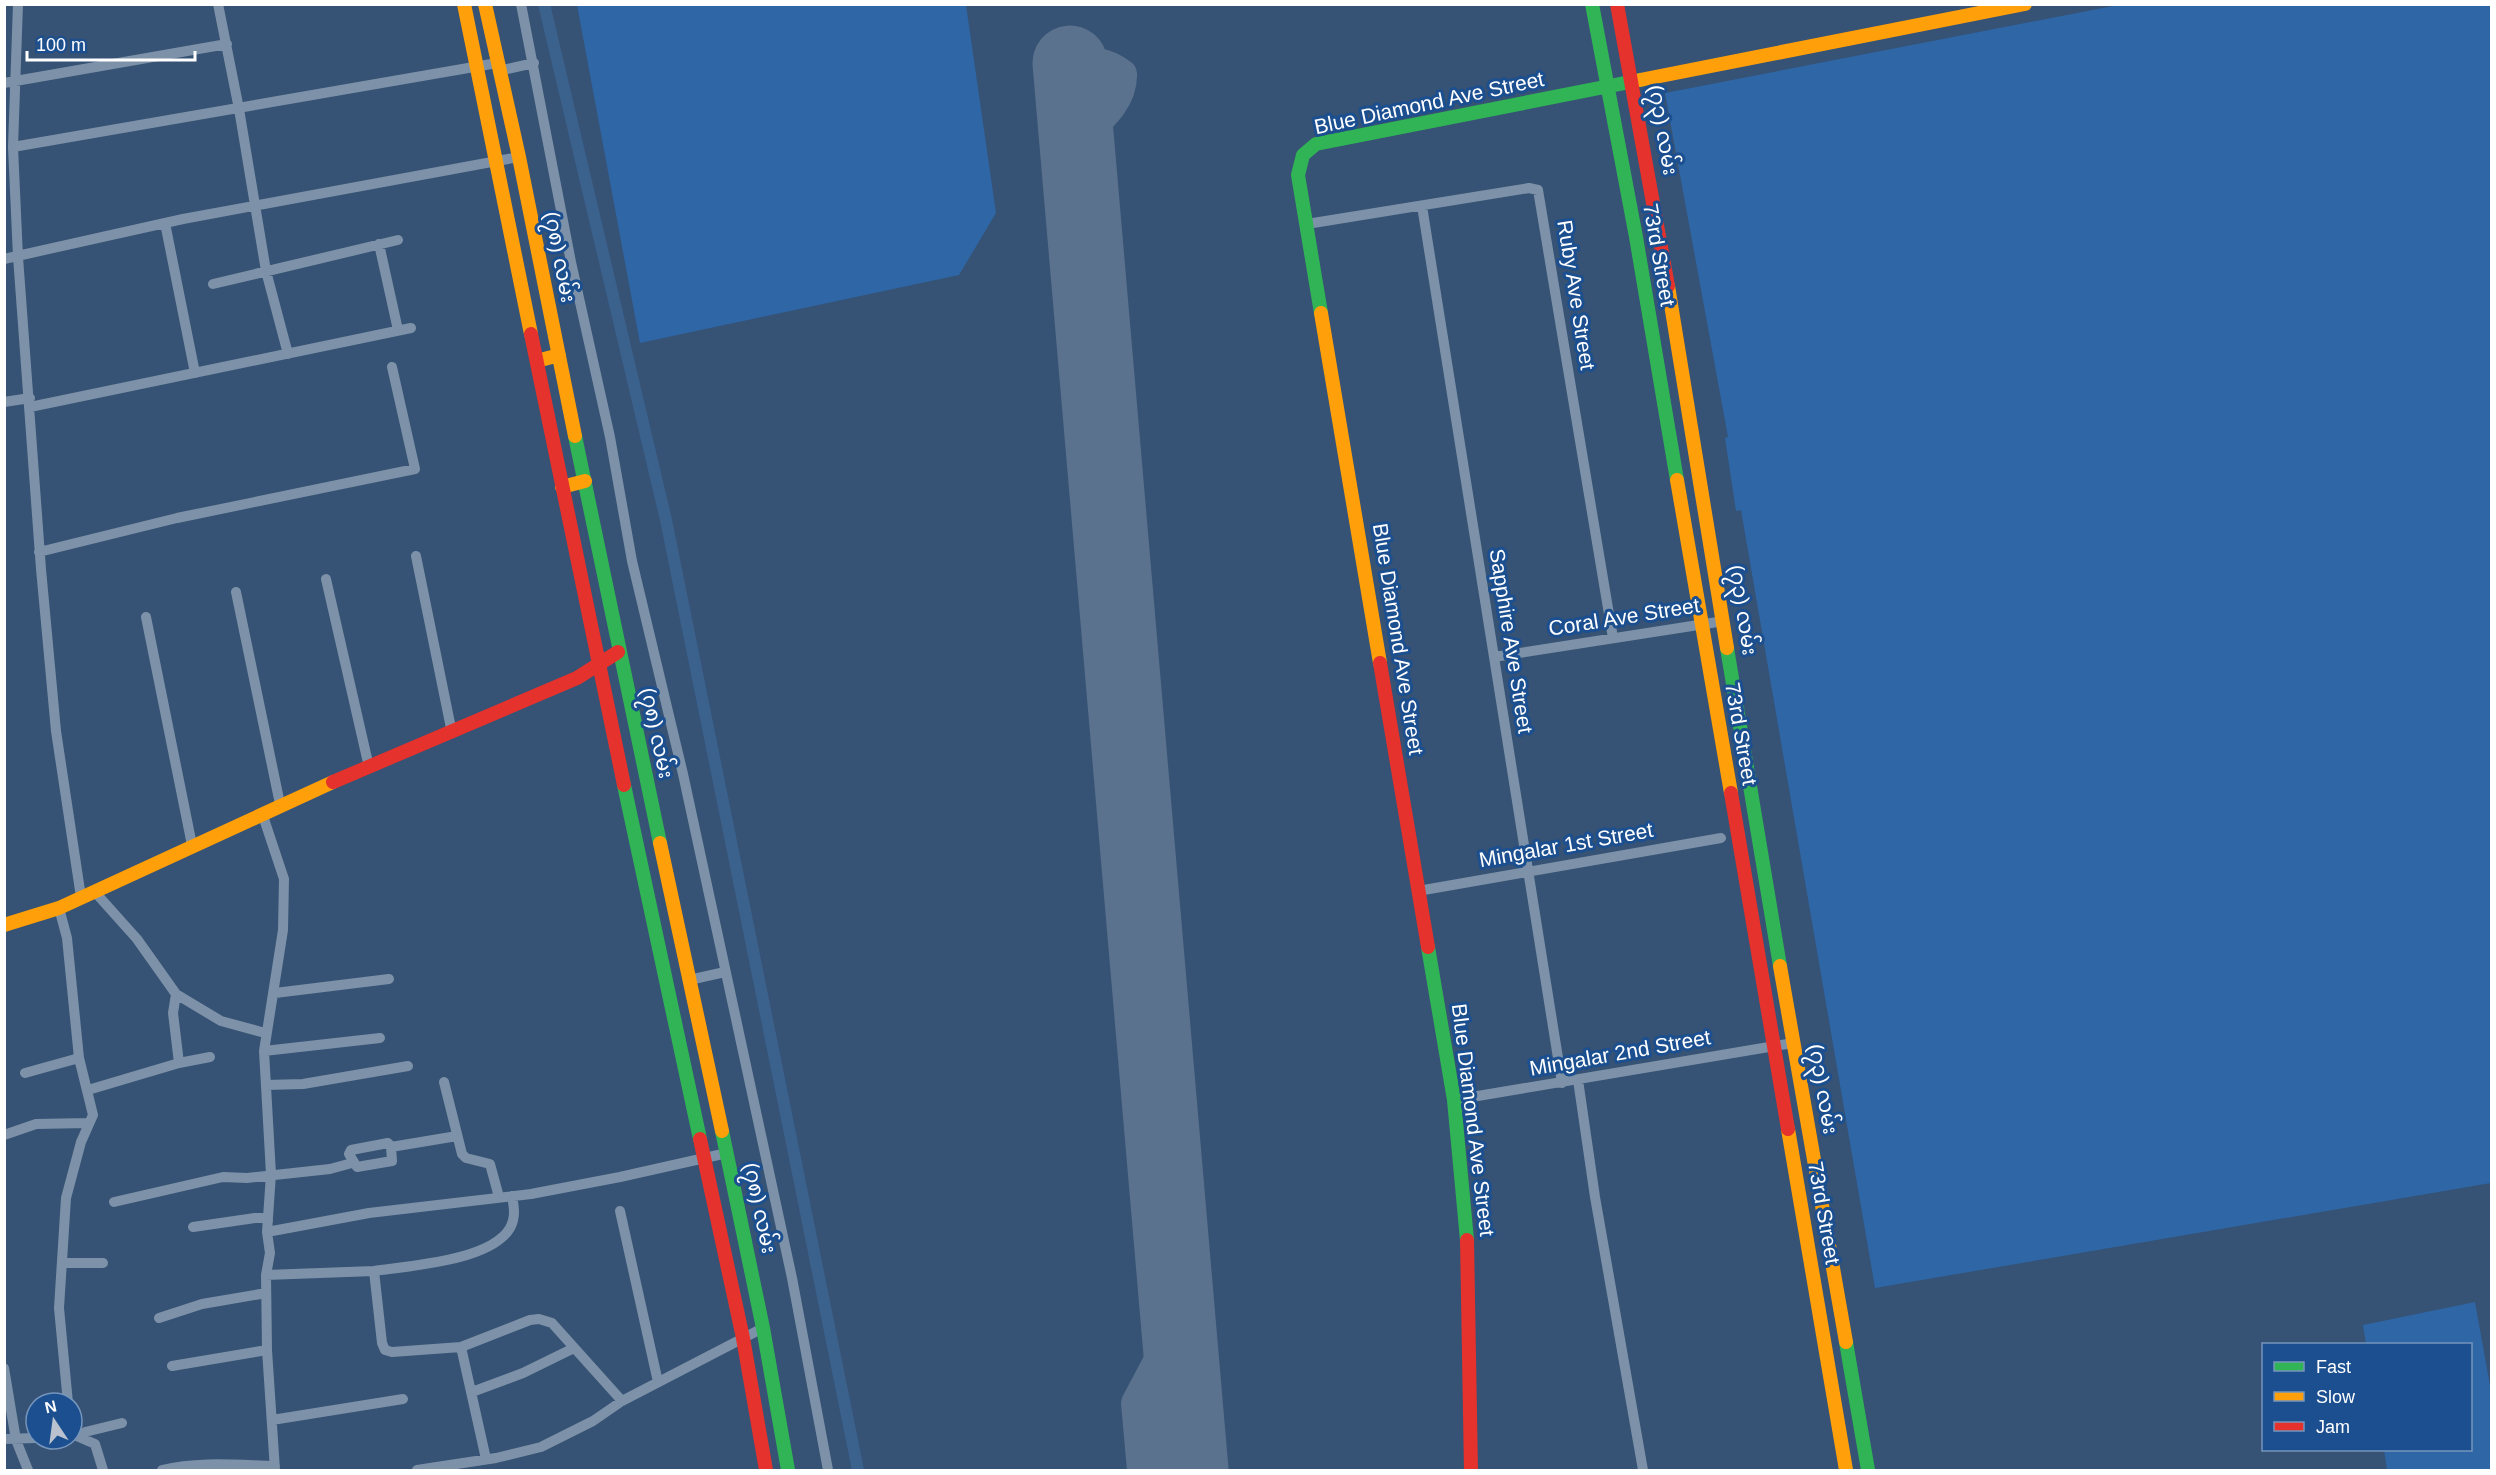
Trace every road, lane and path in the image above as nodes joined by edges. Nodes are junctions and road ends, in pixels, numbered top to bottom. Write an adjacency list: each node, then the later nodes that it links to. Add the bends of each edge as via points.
1 (218, 4): 9 (street)
2 (464, 4): 11 (main road, (၇၈) လမ်း)
3 (485, 4): 12 (main road, (၇၈) လမ်း)
4 (521, 4): 10 (street)
5 (1592, 4): 15 (main road, 73rd Street)
6 (1617, 4): 14 (main road, (၇၃) လမ်း)
7 (2025, 4): 14 (main road, Blue Diamond Ave Street)
8 (21, 5): 13 (street)
9 (227, 44): 13 (street); 16 (street)
10 (534, 63): 12 (street); 65 (street, via 632,561)
11 (476, 66): 12 (street); 16 (street); 19 (main road, (၇၈) လမ်း)
12 (497, 67): 18 (main road, (၇၈) လမ်း)
13 (9, 82): 17 (street)
14 (1634, 82): 15 (main road, Blue Diamond Ave Street); 24 (main road, (၇၃) လမ်း)
15 (1608, 87): 23 (main road, Blue Diamond Ave Street, via 1316,144 1303,155 1298,175); 25 (main road, 73rd Street)
16 (239, 109): 17 (street); 21 (street)
17 (13, 147): 28 (street)
18 (519, 157): 19 (street); 35 (main road, (၇၈) လမ်း)
19 (496, 162): 21 (street); 36 (main road, (၇၈) လမ်း)
20 (1422, 206): 23 (street, Ruby Ave Street); 50 (street, Ruby Ave Street, via 1528,188 1540,192); 52 (street, Sapphire Ave Street)
21 (254, 207): 22 (street); 30 (street)
22 (165, 223): 28 (street); 38 (street)
23 (1307, 224): 61 (main road, Blue Diamond Ave Street)
24 (1659, 234): 25 (main road); 48 (main road, (၇၃) လမ်း)
25 (1636, 237): 49 (main road, 73rd Street)
26 (398, 240): 27 (street)
27 (379, 244): 30 (street); 33 (street)
28 (18, 256): 29 (street); 40 (street)
29 (4, 259)
30 (266, 271): 31 (street); 34 (street)
31 (213, 284)
32 (411, 328): 33 (street)
33 (398, 330): 34 (street)
34 (288, 354): 38 (street)
35 (558, 355): 36 (main road); 41 (main road, (၇၈) လမ်း)
36 (537, 361): 42 (main road, (၇၈) လမ်း)
37 (392, 367): 43 (street, via 415,469 177,518)
38 (195, 373): 40 (street)
39 (4, 402): 40 (street)
40 (30, 402): 43 (street)
41 (585, 481): 42 (main road); 51 (main road, (၇၈) လမ်း)
42 (562, 487): 53 (main road, (၇၈) လမ်း)
43 (39, 552): 62 (street, via 56,731)
44 (416, 556): 54 (street)
45 (326, 579): 55 (street)
46 (236, 592): 56 (street)
47 (146, 617): 59 (street)
48 (1724, 621): 49 (street, Coral Ave Street); 72 (main road, (၇၃) လမ်း)
49 (1701, 625): 50 (street, Coral Ave Street); 73 (main road, 73rd Street)
50 (1613, 638): 52 (street, Coral Ave Street)
51 (618, 652): 53 (main road); 67 (main road, (၇၈) လမ်း)
52 (1494, 657): 60 (street, Sapphire Ave Street)
53 (597, 666): 54 (main road); 91 (main road, (၇၈) လမ်း)
54 (452, 732): 55 (main road)
55 (369, 767): 56 (main road)
56 (280, 804): 57 (main road)
57 (262, 813): 59 (main road); 68 (street, via 284,879 283,930)
58 (1722, 838): 60 (street, Mingalar 1st Street)
59 (192, 845): 62 (main road)
60 (1528, 871): 61 (street, Mingalar 1st Street); 82 (street, Sapphire Ave Street)
61 (1418, 891): 85 (main road, Blue Diamond Ave Street)
62 (88, 894): 63 (main road); 69 (street, via 137,939)
63 (59, 908): 64 (main road); 76 (street, via 67,938)
64 (4, 925)
65 (725, 972): 67 (street); 131 (street, via 792,1278)
66 (389, 979): 68 (street)
67 (689, 980): 90 (main road, (၇၈) လမ်း)
68 (274, 993): 70 (street)
69 (176, 994): 70 (street, via 221,1021); 77 (street, via 172,1013)
70 (265, 1033): 74 (street)
71 (380, 1038): 74 (street)
72 (1793, 1043): 73 (street, Mingalar 2nd Street); 135 (main road, (၇၃) လမ်း)
73 (1774, 1047): 80 (street, Mingalar 2nd Street); 134 (main road, 73rd Street)
74 (264, 1050): 83 (street)
75 (210, 1057): 77 (street)
76 (79, 1058): 79 (street); 84 (street)
77 (179, 1063): 84 (street)
78 (408, 1066): 83 (street, via 327,1081)
79 (25, 1073)
80 (1578, 1080): 82 (street, Mingalar 2nd Street); 133 (street)
81 (444, 1082): 88 (street)
82 (1562, 1083): 85 (street, Mingalar 2nd Street)
83 (266, 1085): 93 (street)
84 (88, 1090): 86 (street, via 93,1115)
85 (1454, 1100): 132 (main road, Blue Diamond Ave Street, via 1469,1258)
86 (88, 1123): 87 (street, via 36,1124); 100 (street, via 66,1198)
87 (4, 1135)
88 (457, 1136): 89 (street); 95 (street, via 466,1158 490,1164)
89 (392, 1148): 92 (street, via 392,1161 357,1167); 92 (street, via 389,1143 351,1150)
90 (727, 1152): 91 (street); 106 (main road, (၇၈) လမ်း)
91 (703, 1157): 94 (street); 107 (main road, (၇၈) လမ်း)
92 (352, 1163): 93 (street)
93 (271, 1174): 96 (street, via 223,1177); 99 (street)
94 (512, 1196): 95 (street); 102 (street, via 515,1214 510,1228 491,1244 437,1262)
95 (499, 1197): 99 (street)
96 (114, 1202)
97 (620, 1211): 113 (street)
98 (193, 1227): 99 (street, via 255,1218 264,1218)
99 (268, 1227): 103 (street, via 270,1253)
100 (64, 1263): 101 (street); 114 (street, via 59,1308)
101 (103, 1263)
102 (374, 1270): 103 (street); 108 (street, via 385,1350)
103 (266, 1275): 104 (street)
104 (266, 1293): 105 (street, via 202,1304); 110 (street)
105 (159, 1318)
106 (763, 1328): 107 (street); 130 (main road, (၇၈) လမ်း)
107 (743, 1338): 113 (street); 129 (main road, (၇၈) လမ်း)
108 (461, 1347): 109 (street, via 539,1319 552,1323); 115 (street)
109 (574, 1348): 115 (street); 117 (street)
110 (267, 1350): 111 (street); 118 (street)
111 (172, 1366)
112 (4, 1368): 122 (street)
113 (658, 1382): 117 (street)
114 (67, 1391)
115 (472, 1392): 123 (street)
116 (403, 1399): 118 (street)
117 (621, 1401): 123 (street, via 593,1421 542,1447)
118 (272, 1420): 124 (street)
119 (122, 1423): 120 (street)
120 (84, 1432)
121 (84, 1438): 126 (street, via 95,1443)
122 (10, 1439): 125 (street)
123 (485, 1463): 128 (street)
124 (275, 1468): 127 (street, via 215,1464)
125 (28, 1470)
126 (103, 1470)
127 (162, 1470)
128 (417, 1470)
129 (766, 1470)
130 (788, 1470)
131 (828, 1470)
132 (1471, 1470)
133 (1643, 1470)
134 (1846, 1470)
135 (1868, 1470)

